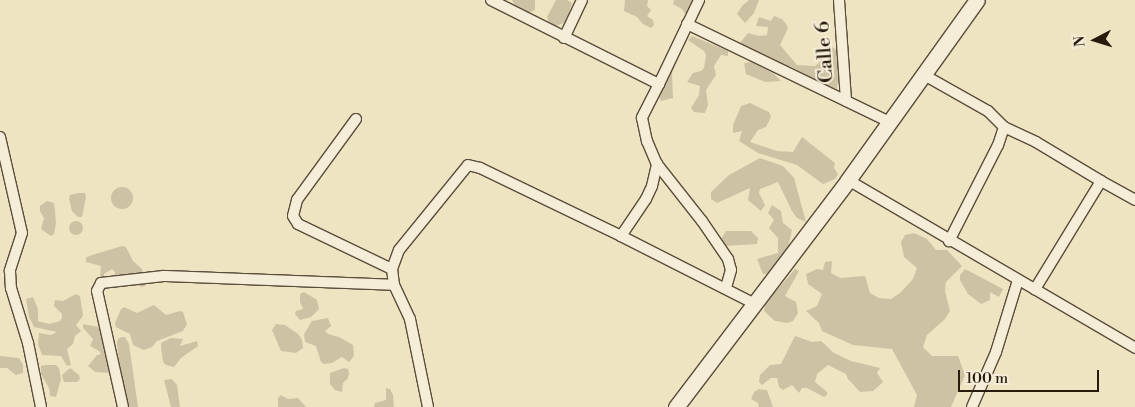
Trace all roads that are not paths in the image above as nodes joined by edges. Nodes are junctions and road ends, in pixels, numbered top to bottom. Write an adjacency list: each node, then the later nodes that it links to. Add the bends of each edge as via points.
1 (491, 0): 7 (street)
2 (582, 0): 7 (street)
3 (699, 0): 6 (street)
4 (840, 0): 10 (street, Calle 6)
5 (977, 0): 8 (street)
6 (687, 24): 9 (street); 10 (street)
7 (564, 38): 9 (street)
8 (924, 75): 12 (street); 13 (street, via 988,111)
9 (658, 84): 15 (street, via 642,118)
10 (846, 101): 12 (street)
11 (356, 119): 21 (street, via 297,200 293,216 298,224)
12 (890, 122): 16 (street)
13 (1004, 127): 17 (street); 20 (street)
14 (0, 137): 28 (street, via 22,226 10,271 11,288 28,343)
15 (657, 164): 19 (street, via 646,199); 24 (street, via 728,258 731,270)
16 (848, 180): 20 (street); 26 (street)
17 (1101, 181): 18 (street); 25 (street)
18 (1135, 200)
19 (621, 236): 21 (street, via 468,165 399,250); 24 (street)
20 (949, 241): 22 (street)
21 (392, 269): 23 (street)
22 (1018, 280): 25 (street); 32 (street, via 996,352)
23 (394, 285): 29 (street, via 164,276 101,283 97,291); 30 (street, via 410,319)
24 (726, 288): 26 (street)
25 (1035, 289): 27 (street)
26 (755, 304): 31 (street)
27 (1134, 344)
28 (40, 407)
29 (123, 407)
30 (428, 407)
31 (676, 407)
32 (972, 407)

